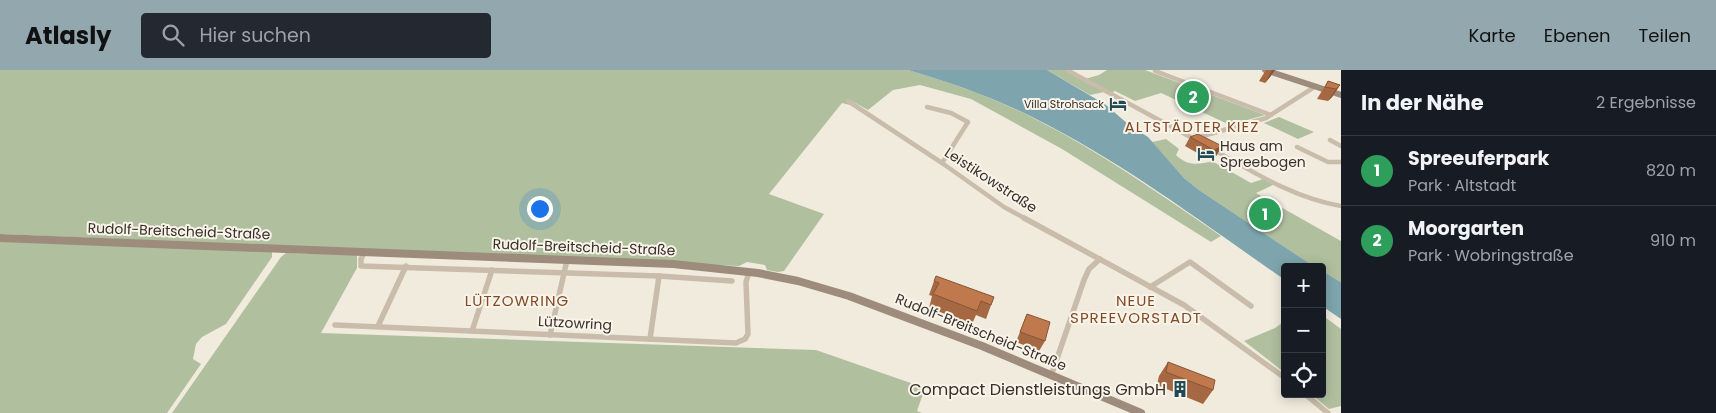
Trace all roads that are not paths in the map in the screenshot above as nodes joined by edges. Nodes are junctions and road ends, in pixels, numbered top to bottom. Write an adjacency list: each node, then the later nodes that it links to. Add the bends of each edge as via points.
1 (1067, 70): 10 (street)
2 (1265, 70): 5 (main road)
3 (1155, 71): 9 (street)
4 (1333, 86): 5 (street)
5 (1319, 87): 6 (main road); 9 (street)
6 (1341, 95)
7 (848, 101): 17 (street, Leistikowstraße)
8 (927, 107): 17 (street, via 951,113 968,122)
9 (1271, 115): 10 (street)
10 (1193, 139): 12 (street)
11 (1330, 140): 13 (street)
12 (1199, 142)
13 (1341, 146)
14 (1297, 147): 16 (street, via 1328,162)
15 (1211, 148): 18 (street, via 1302,196)
16 (1341, 162)
17 (942, 163): 21 (street, Leistikowstraße, via 1004,206)
18 (1341, 206)
19 (0, 238): 20 (main road, Rudolf-Breitscheid-Straße)
20 (364, 253): 22 (main road, Rudolf-Breitscheid-Straße); 23 (street, via 360,259 361,266)
21 (1100, 259): 29 (street, Leistikowstraße); 37 (street, via 1089,269 1084,280)
22 (567, 260): 25 (street); 26 (main road, Rudolf-Breitscheid-Straße, via 673,264)
23 (406, 266): 24 (street); 32 (street)
24 (492, 270): 25 (street); 33 (street)
25 (564, 272): 27 (street); 34 (street)
26 (749, 272): 35 (street, Lützowring, via 746,282 749,324 745,339 733,343); 37 (main road, Rudolf-Breitscheid-Straße, via 798,281 869,303)
27 (659, 276): 28 (street); 35 (street)
28 (732, 281)
29 (1150, 287): 30 (street, via 1190,262); 36 (street, Leistikowstraße, via 1184,305)
30 (1251, 306)
31 (335, 325): 32 (street, Lützowring)
32 (378, 326): 33 (street, Lützowring)
33 (472, 331): 34 (street, Lützowring)
34 (550, 334): 35 (street, Lützowring)
35 (650, 339)
36 (1281, 375)
37 (1051, 376): 39 (main road, Rudolf-Breitscheid-Straße)
38 (1310, 398): 40 (street)
39 (1141, 413)
40 (1328, 413)

